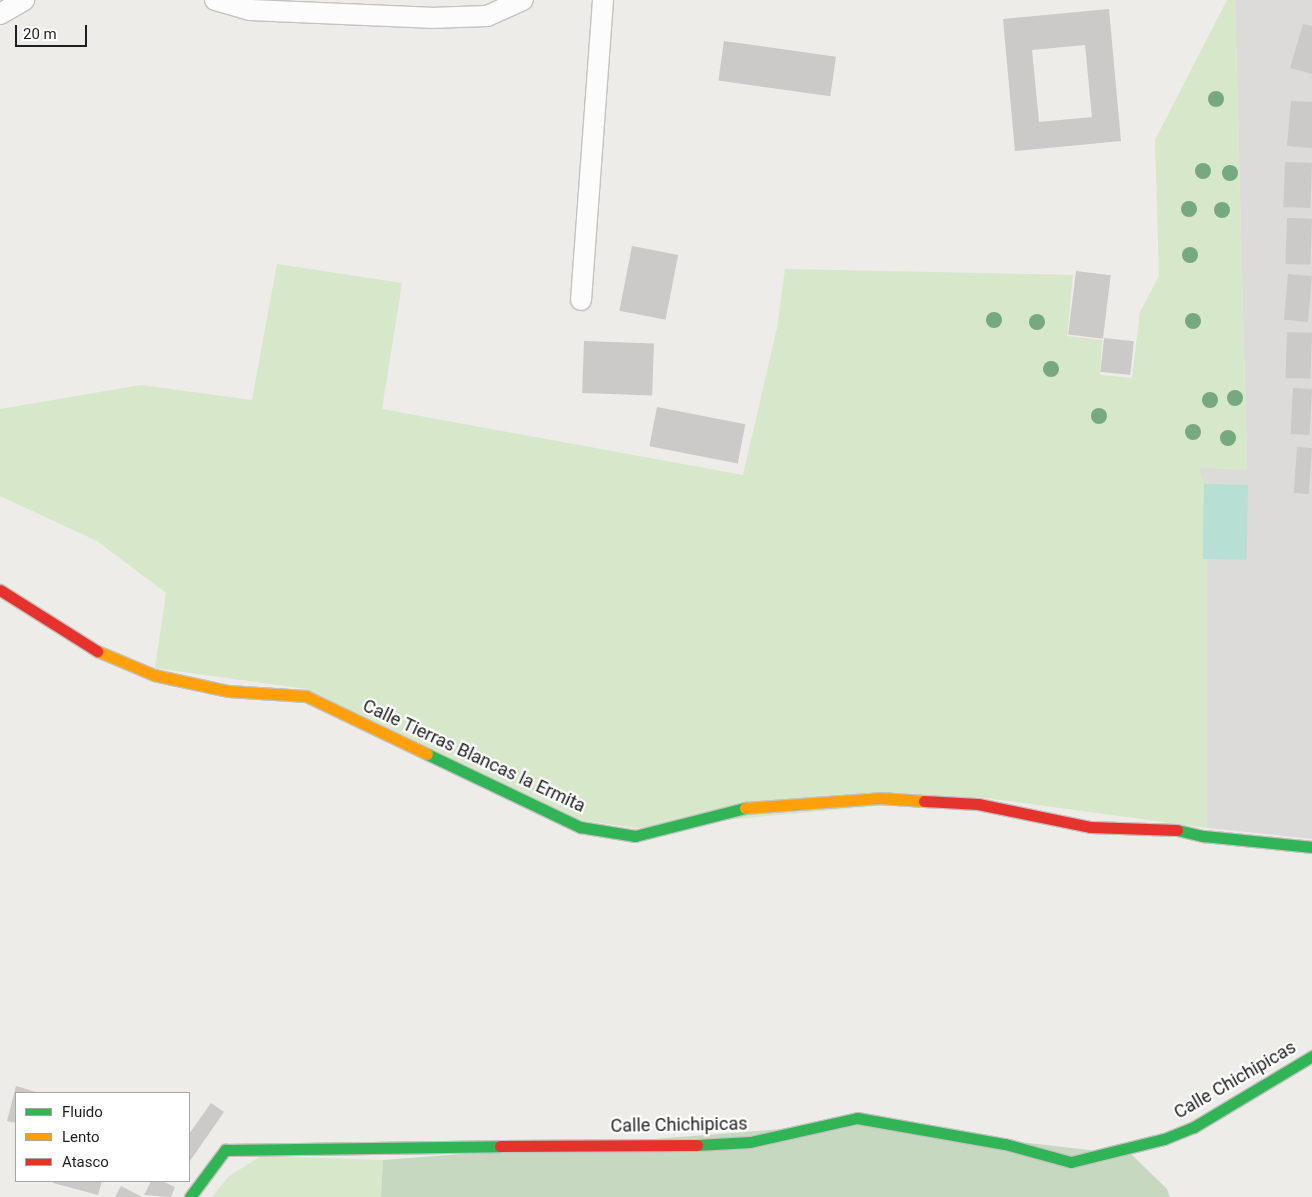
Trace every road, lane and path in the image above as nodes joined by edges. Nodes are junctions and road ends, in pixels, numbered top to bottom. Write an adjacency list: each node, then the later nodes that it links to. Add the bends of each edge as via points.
1 (24, 0): 5 (street)
2 (215, 0): 3 (street, via 250,10 430,18 487,16)
3 (523, 0)
4 (603, 0): 6 (street)
5 (0, 14)
6 (581, 300)
7 (0, 590): 8 (street, Calle Tierras Blancas la Ermita, via 89,648 154,675 228,691 306,696 580,827 634,836 748,807 880,798 978,804 1090,827 1184,830 1204,836)
8 (1312, 847)
9 (1312, 1056): 10 (street, Calle Chichipicas, via 1194,1127 1164,1139 1072,1162 1005,1144 857,1118 750,1142 701,1145 262,1147 226,1150)
10 (190, 1197)

